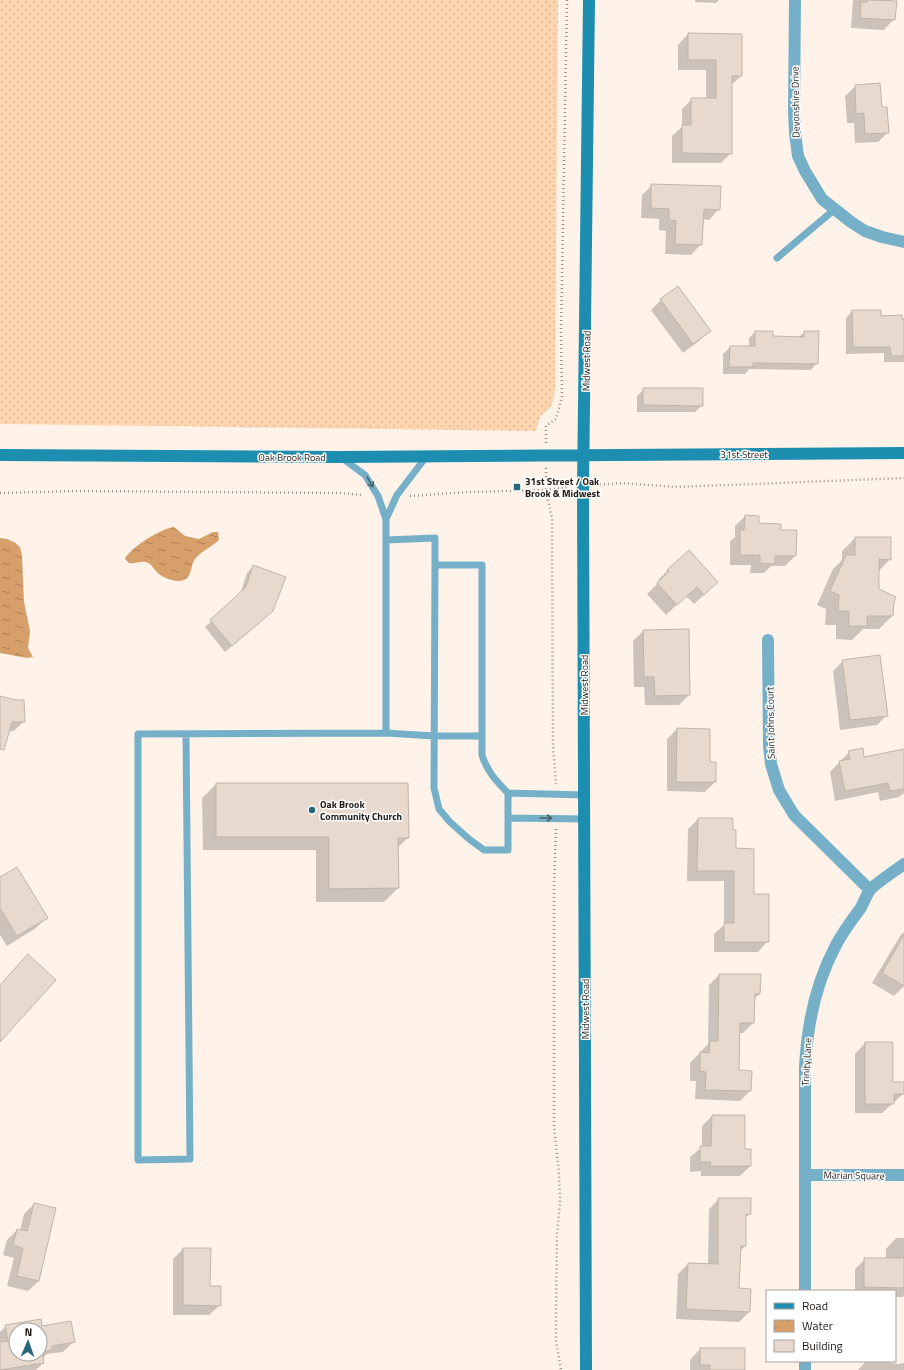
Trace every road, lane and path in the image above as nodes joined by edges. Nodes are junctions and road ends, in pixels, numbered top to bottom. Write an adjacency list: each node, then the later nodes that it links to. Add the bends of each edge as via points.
1 (567, 0): 7 (path, via 562,397 556,419)
2 (589, 0): 10 (main road, Midwest Road)
3 (795, 0): 4 (street, Devonshire Drive, via 794,111 798,156 822,199)
4 (835, 209): 5 (street, Devonshire Drive, via 865,230); 6 (lane)
5 (904, 242)
6 (777, 258)
7 (546, 426)
8 (904, 453): 10 (main road, 31st Street)
9 (0, 455): 11 (main road, Oak Brook Road)
10 (584, 456): 12 (main road, Oak Brook Road); 28 (main road, Midwest Road)
11 (340, 457): 12 (main road, Oak Brook Road); 17 (lane, one-way to 17, via 365,474)
12 (426, 457): 16 (lane)
13 (904, 478): 14 (path, via 677,487)
14 (621, 483)
15 (0, 493): 17 (path, via 339,493)
16 (397, 495): 18 (lane); 27 (path, via 406,497 546,490 552,519 553,747)
17 (378, 496): 18 (lane)
18 (386, 519): 19 (lane)
19 (386, 540): 20 (lane, via 435,538); 22 (lane)
20 (435, 565): 24 (lane); 25 (lane, via 482,565)
21 (768, 640): 33 (street, Saint Johns Court, via 769,746 771,764 779,790 794,815)
22 (386, 733): 23 (lane); 24 (lane)
23 (186, 734): 23 (lane, via 138,734 138,1160 190,1159)
24 (434, 736): 25 (lane); 29 (lane, via 434,788 438,809 484,850 508,850)
25 (481, 736): 26 (lane, via 485,764 494,779)
26 (508, 793): 27 (lane); 29 (lane)
27 (556, 794): 28 (lane)
28 (584, 795): 31 (main road, Midwest Road)
29 (508, 818): 30 (lane, one-way to 30)
30 (556, 818): 31 (lane); 37 (path, via 554,1126 560,1203 556,1321)
31 (584, 819): 38 (main road, Midwest Road)
32 (904, 864): 33 (street, Trinity Lane)
33 (870, 890): 34 (street, Trinity Lane, via 832,952 811,1011 805,1068)
34 (805, 1175): 35 (street, Marian Square); 36 (street, Trinity Lane)
35 (904, 1175)
36 (805, 1290)
37 (560, 1370)
38 (586, 1370)

